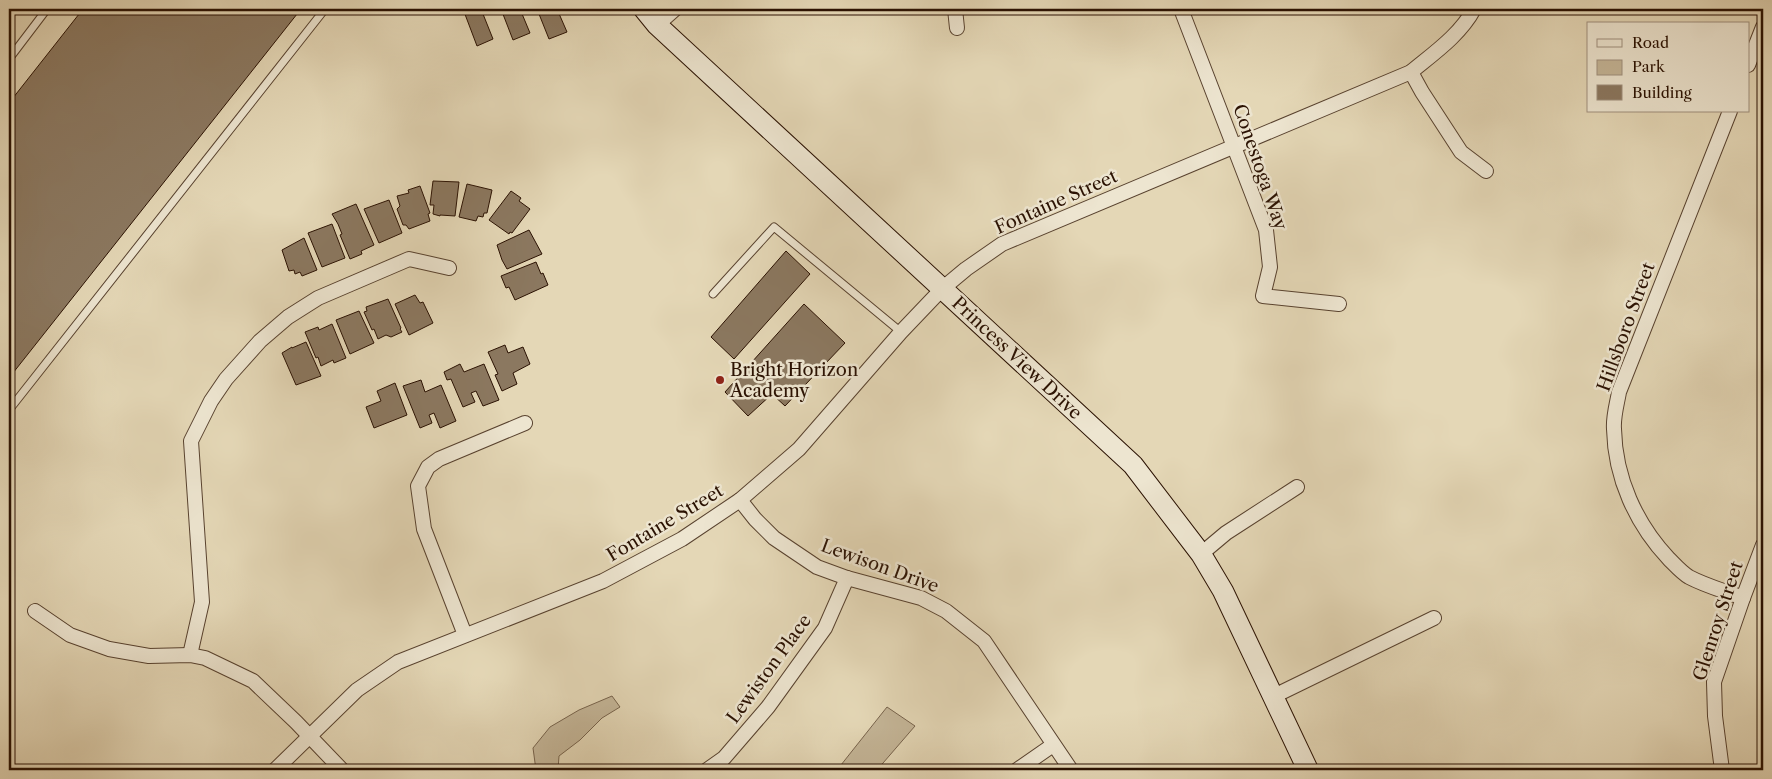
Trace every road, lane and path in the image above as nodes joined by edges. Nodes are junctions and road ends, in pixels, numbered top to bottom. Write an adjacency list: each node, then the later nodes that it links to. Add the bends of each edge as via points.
1 (47, 9): 11 (lane)
2 (325, 9): 22 (lane)
3 (644, 9): 8 (main road, Princess View Drive)
4 (675, 9): 8 (street)
5 (955, 9): 9 (street)
6 (1181, 9): 15 (street, Conestoga Way)
7 (1474, 9): 13 (street, Fontaine Street, via 1468,20 1440,49)
8 (657, 25): 18 (main road, Princess View Drive)
9 (957, 28)
10 (1763, 28): 12 (street)
11 (9, 59)
12 (1750, 60)
13 (1411, 72): 15 (street, Fontaine Street); 16 (street, via 1461,152)
14 (1730, 112): 29 (street, Hillsboro Street, via 1619,392 1614,427 1624,487 1650,536 1688,576)
15 (1233, 146): 18 (street, Fontaine Street, via 1002,244); 20 (street, Conestoga Way, via 1266,230 1270,267 1263,296)
16 (1486, 171)
17 (449, 268): 33 (street, via 410,259 318,298 288,317 260,341 211,401 191,441 202,602)
18 (942, 289): 21 (street, Fontaine Street); 27 (main road, Princess View Drive, via 1133,465)
19 (713, 294): 21 (lane, via 774,227)
20 (1340, 304)
21 (901, 332): 25 (street, Fontaine Street, via 799,449)
22 (9, 410)
23 (526, 422): 32 (street, via 439,458 428,467 418,486 424,529)
24 (1298, 487): 27 (street, via 1226,533)
25 (740, 500): 28 (street, Lewison Drive, via 774,538 817,567); 32 (street, Fontaine Street, via 682,539 603,581)
26 (1763, 545): 29 (street, Glenroy Street)
27 (1201, 554): 34 (main road, Princess View Drive, via 1223,591)
28 (847, 578): 36 (street, Lewison Drive, via 921,598 946,611 984,641); 39 (street, Lewiston Place, via 825,628 768,707 724,758)
29 (1743, 598): 43 (street, Glenroy Street, via 1714,682 1714,716)
30 (35, 611): 33 (street, via 70,634 109,649 149,656)
31 (1434, 618): 34 (street)
32 (465, 635): 35 (street, Fontaine Street, via 398,662 357,690)
33 (190, 655): 35 (street, via 205,658 253,681)
34 (1272, 697): 42 (main road, Princess View Drive)
35 (310, 736): 37 (street, Fontaine Street); 38 (street)
36 (1053, 745): 40 (street); 41 (street, Lewison Drive)
37 (275, 770)
38 (342, 770)
39 (707, 770)
40 (1017, 770)
41 (1071, 770)
42 (1308, 770)
43 (1722, 770)

